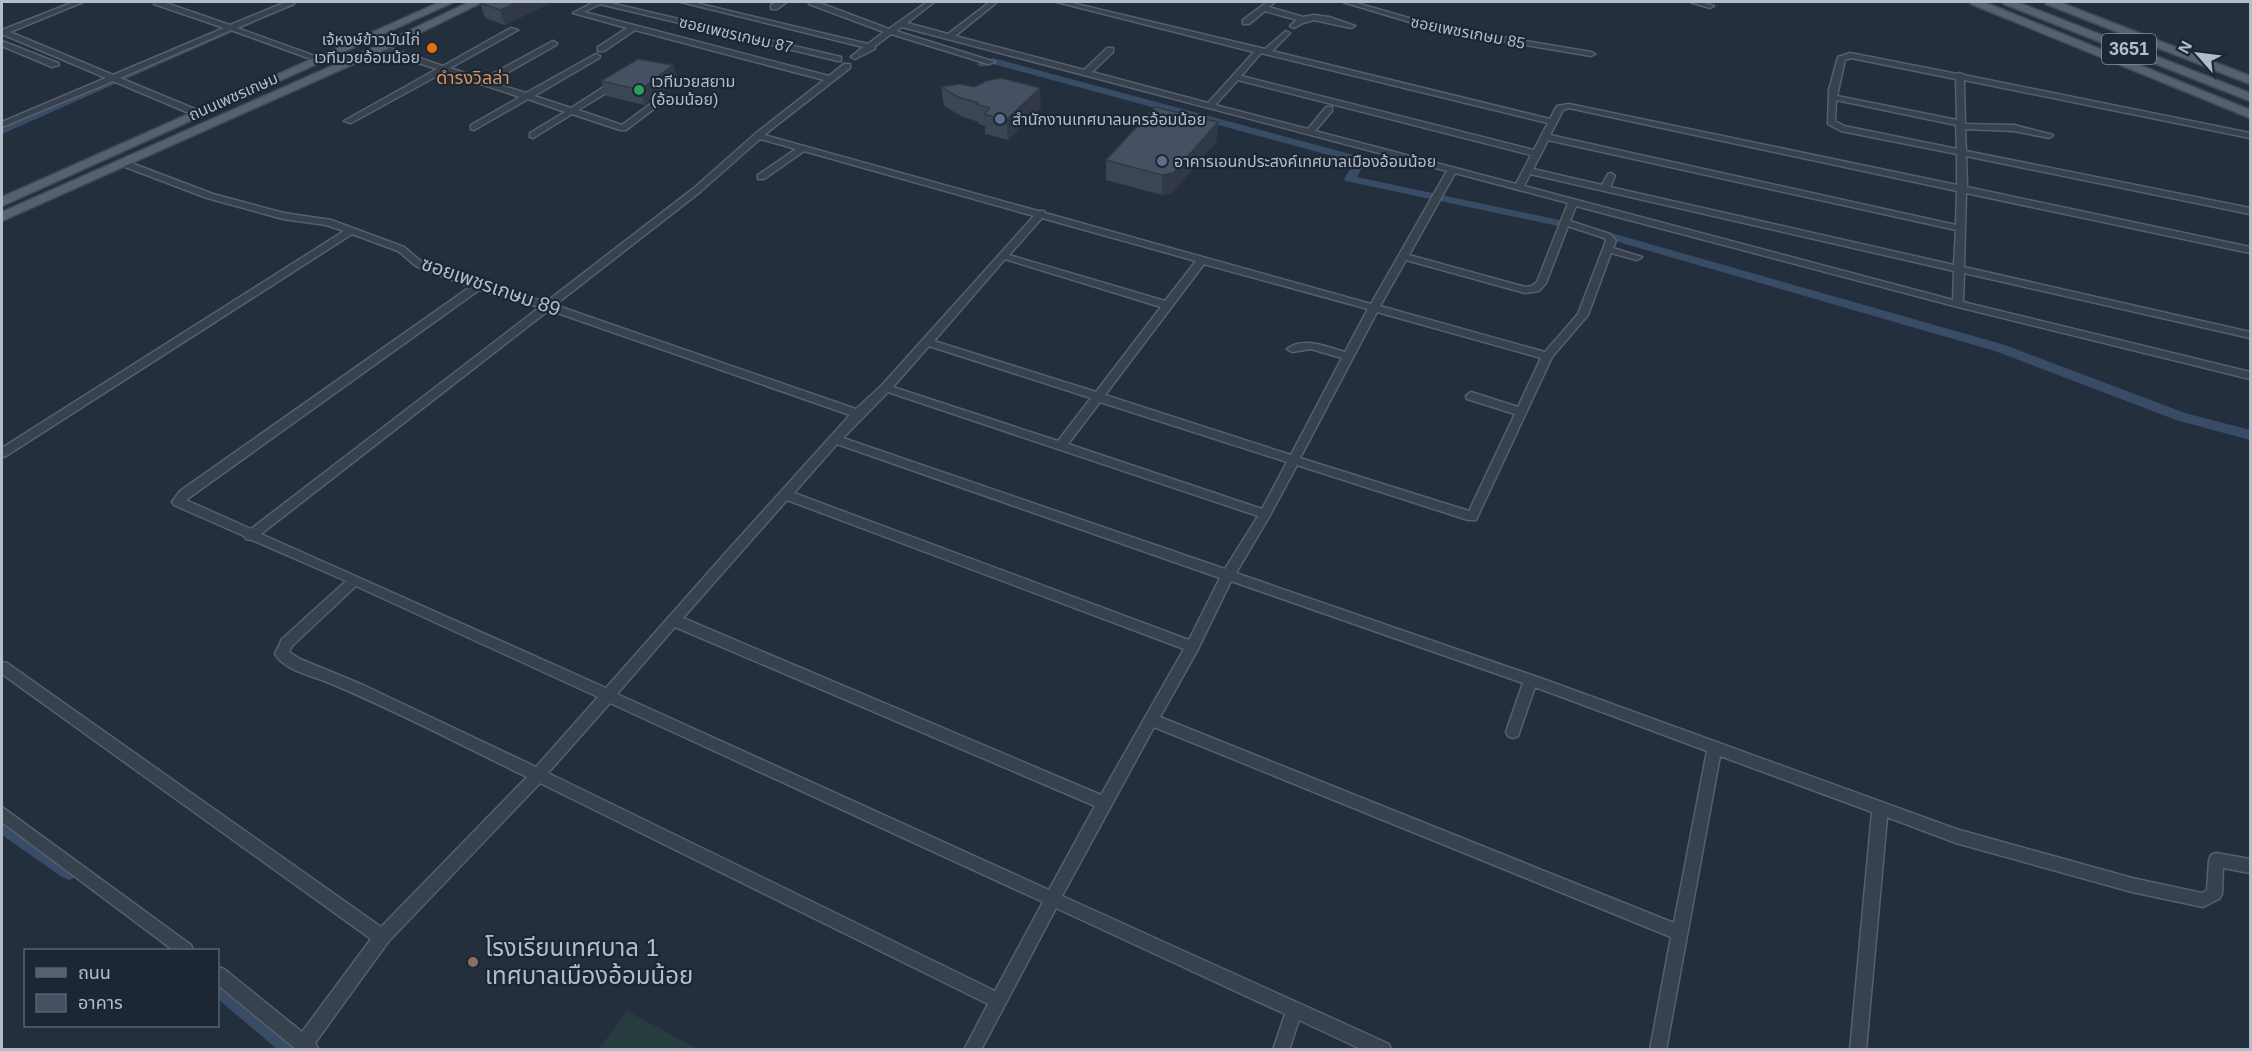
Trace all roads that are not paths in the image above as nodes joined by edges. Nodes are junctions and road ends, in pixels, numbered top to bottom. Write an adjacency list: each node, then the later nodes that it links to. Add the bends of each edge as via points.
1 (79, 2): 37 (street)
2 (157, 2): 35 (street)
3 (291, 2): 35 (street)
4 (448, 2): 27 (main road, ถนนเพชรเกษม)
5 (477, 2): 29 (main road, ถนนเพชรเกษม)
6 (599, 2): 34 (street, via 577,14); 49 (street, ซอยเพชรเกษม 87)
7 (685, 2): 43 (street)
8 (783, 2): 24 (street)
9 (812, 2): 38 (street)
10 (932, 2): 31 (street)
11 (994, 2): 40 (street)
12 (1061, 2): 26 (street)
13 (1109, 2): 26 (street)
14 (1270, 2): 25 (street)
15 (1347, 2): 47 (street, ซอยเพชรเกษม 85, via 1420,25)
16 (1694, 2): 23 (street)
17 (1975, 2): 72 (main road)
18 (1993, 2): 68 (main road)
19 (2008, 2): 65 (main road, 3651)
20 (2030, 2): 62 (main road, 3651)
21 (2052, 2): 60 (main road)
22 (2067, 2): 53 (main road)
23 (1710, 6)
24 (774, 7)
25 (1263, 8): 28 (street); 30 (street)
26 (1099, 10): 46 (street)
27 (420, 15): 29 (main road); 48 (main road, ถนนเพชรเกษม)
28 (1301, 19): 32 (street); 33 (street, via 1316,17)
29 (438, 20): 44 (main road, ถนนเพชรเกษม)
30 (1246, 22)
31 (901, 24): 38 (street); 40 (street)
32 (1294, 26)
33 (1351, 26)
34 (633, 28): 59 (street); 63 (street)
35 (232, 29): 48 (street); 58 (street)
36 (514, 30): 52 (street)
37 (4, 32): 58 (street)
38 (891, 32): 43 (street); 50 (street)
39 (1286, 33): 46 (street)
40 (949, 37): 54 (street)
41 (2, 44): 51 (street)
42 (553, 44): 61 (street)
43 (872, 47): 49 (street, via 855,57 846,56)
44 (381, 48): 52 (street); 87 (main road, ถนนเพชรเกษม)
45 (1110, 50): 54 (street)
46 (1264, 51): 57 (street); 74 (street)
47 (1591, 54)
48 (322, 60): 71 (main road, ถนนเพชรเกษม)
49 (843, 62): 59 (street)
50 (991, 62)
51 (55, 65)
52 (444, 68): 61 (street); 73 (street)
53 (2250, 73)
54 (1085, 74): 67 (street)
55 (630, 75): 70 (street)
56 (1960, 75): 64 (street, via 1845,56); 75 (street); 81 (street)
57 (1236, 78): 67 (street); 86 (street)
58 (115, 79): 71 (street); 76 (street)
59 (831, 79): 82 (street)
60 (2250, 80)
61 (484, 82): 63 (street)
62 (2250, 87)
63 (528, 96): 70 (street); 77 (street)
64 (1832, 97): 75 (street); 85 (street, via 1834,125)
65 (2250, 97)
66 (655, 105): 70 (street, via 623,128)
67 (1209, 106): 78 (street)
68 (2250, 107)
69 (1329, 109): 78 (street)
70 (573, 111): 79 (street)
71 (200, 114): 96 (main road, ถนนเพชรเกษม)
72 (2250, 114)
73 (348, 121)
74 (1553, 122): 83 (street); 94 (street, via 1560,108 1569,106)
75 (1959, 124): 80 (street); 85 (street)
76 (2, 125)
77 (474, 128)
78 (1309, 133): 88 (street)
79 (533, 135)
80 (2049, 135)
81 (2250, 135)
82 (758, 136): 84 (street); 112 (street, via 697,190)
83 (1546, 137): 86 (street); 101 (street)
84 (803, 148): 91 (street); 98 (street)
85 (1960, 153): 94 (street); 97 (street)
86 (1537, 154): 89 (street)
87 (123, 163): 99 (main road, ถนนเพชรเกษม); 102 (street, ซอยเพชรเกษม 89, via 210,196)
88 (1452, 170): 92 (street); 106 (street)
89 (1528, 171): 92 (street); 93 (street)
90 (1611, 176): 93 (street)
91 (761, 177)
92 (1519, 187): 95 (street)
93 (1605, 188): 109 (street)
94 (1962, 188): 101 (street); 104 (street)
95 (1573, 201): 100 (street); 111 (street)
96 (2, 202)
97 (2250, 211)
98 (1041, 213): 105 (street); 108 (street)
99 (2, 217)
100 (1565, 222): 103 (street, via 1607,236 1611,241); 106 (street, via 1541,283 1535,289 1525,290)
101 (1959, 228): 109 (street)
102 (351, 230): 110 (street, ซอยเพชรเกษม 89, via 401,249 419,264); 128 (street)
103 (1608, 249): 107 (street); 119 (street, via 1582,315)
104 (2250, 250)
105 (1004, 256): 113 (street); 116 (street)
106 (1403, 256): 114 (street)
107 (1637, 257)
108 (1202, 260): 113 (street); 114 (street)
109 (1959, 269): 111 (street); 115 (street)
110 (477, 285): 112 (street, ซอยเพชรเกษม 89); 132 (street, via 178,502)
111 (1958, 304): 120 (street)
112 (545, 305): 125 (street, ซอยเพชรเกษม 89); 132 (street)
113 (1167, 305): 122 (street)
114 (1372, 309): 118 (street); 119 (street)
115 (2250, 335)
116 (927, 342): 121 (street); 122 (street)
117 (1292, 349): 118 (street, via 1311,346)
118 (1347, 356): 129 (street)
119 (1547, 356): 124 (street)
120 (2250, 376)
121 (886, 388): 125 (street); 127 (street)
122 (1098, 396): 127 (street); 129 (street)
123 (1471, 396): 124 (street)
124 (1521, 412): 129 (street, via 1472,517)
125 (858, 414): 126 (street)
126 (835, 440): 130 (street); 133 (street)
127 (1060, 447): 131 (street)
128 (2, 453)
129 (1294, 458): 131 (street)
130 (785, 494): 135 (street); 136 (street)
131 (1265, 514): 133 (street)
132 (250, 536): 134 (street)
133 (1228, 575): 136 (street); 138 (street)
134 (355, 580): 139 (street); 143 (street, via 287,643 282,654)
135 (673, 620): 139 (street); 144 (street)
136 (1192, 647): 140 (street)
137 (2, 667): 150 (street)
138 (1530, 681): 141 (street); 142 (street)
139 (607, 697): 143 (street); 148 (street)
140 (1150, 719): 144 (street); 149 (street)
141 (1513, 732)
142 (1715, 747): 145 (street); 149 (street)
143 (538, 775): 150 (street); 153 (street)
144 (1104, 803): 148 (street)
145 (1880, 809): 147 (street, via 2036,859 2203,900 2214,894 2216,860); 160 (street)
146 (2, 814): 151 (street)
147 (2250, 866)
148 (1052, 898): 153 (street); 154 (street)
149 (1680, 933): 159 (street)
150 (382, 937): 155 (street)
151 (182, 949)
152 (219, 976): 155 (street)
153 (996, 1000): 156 (street)
154 (1295, 1009): 157 (street); 158 (street)
155 (307, 1047)
156 (972, 1050)
157 (1281, 1050)
158 (1383, 1050)
159 (1659, 1050)
160 (1858, 1050)

